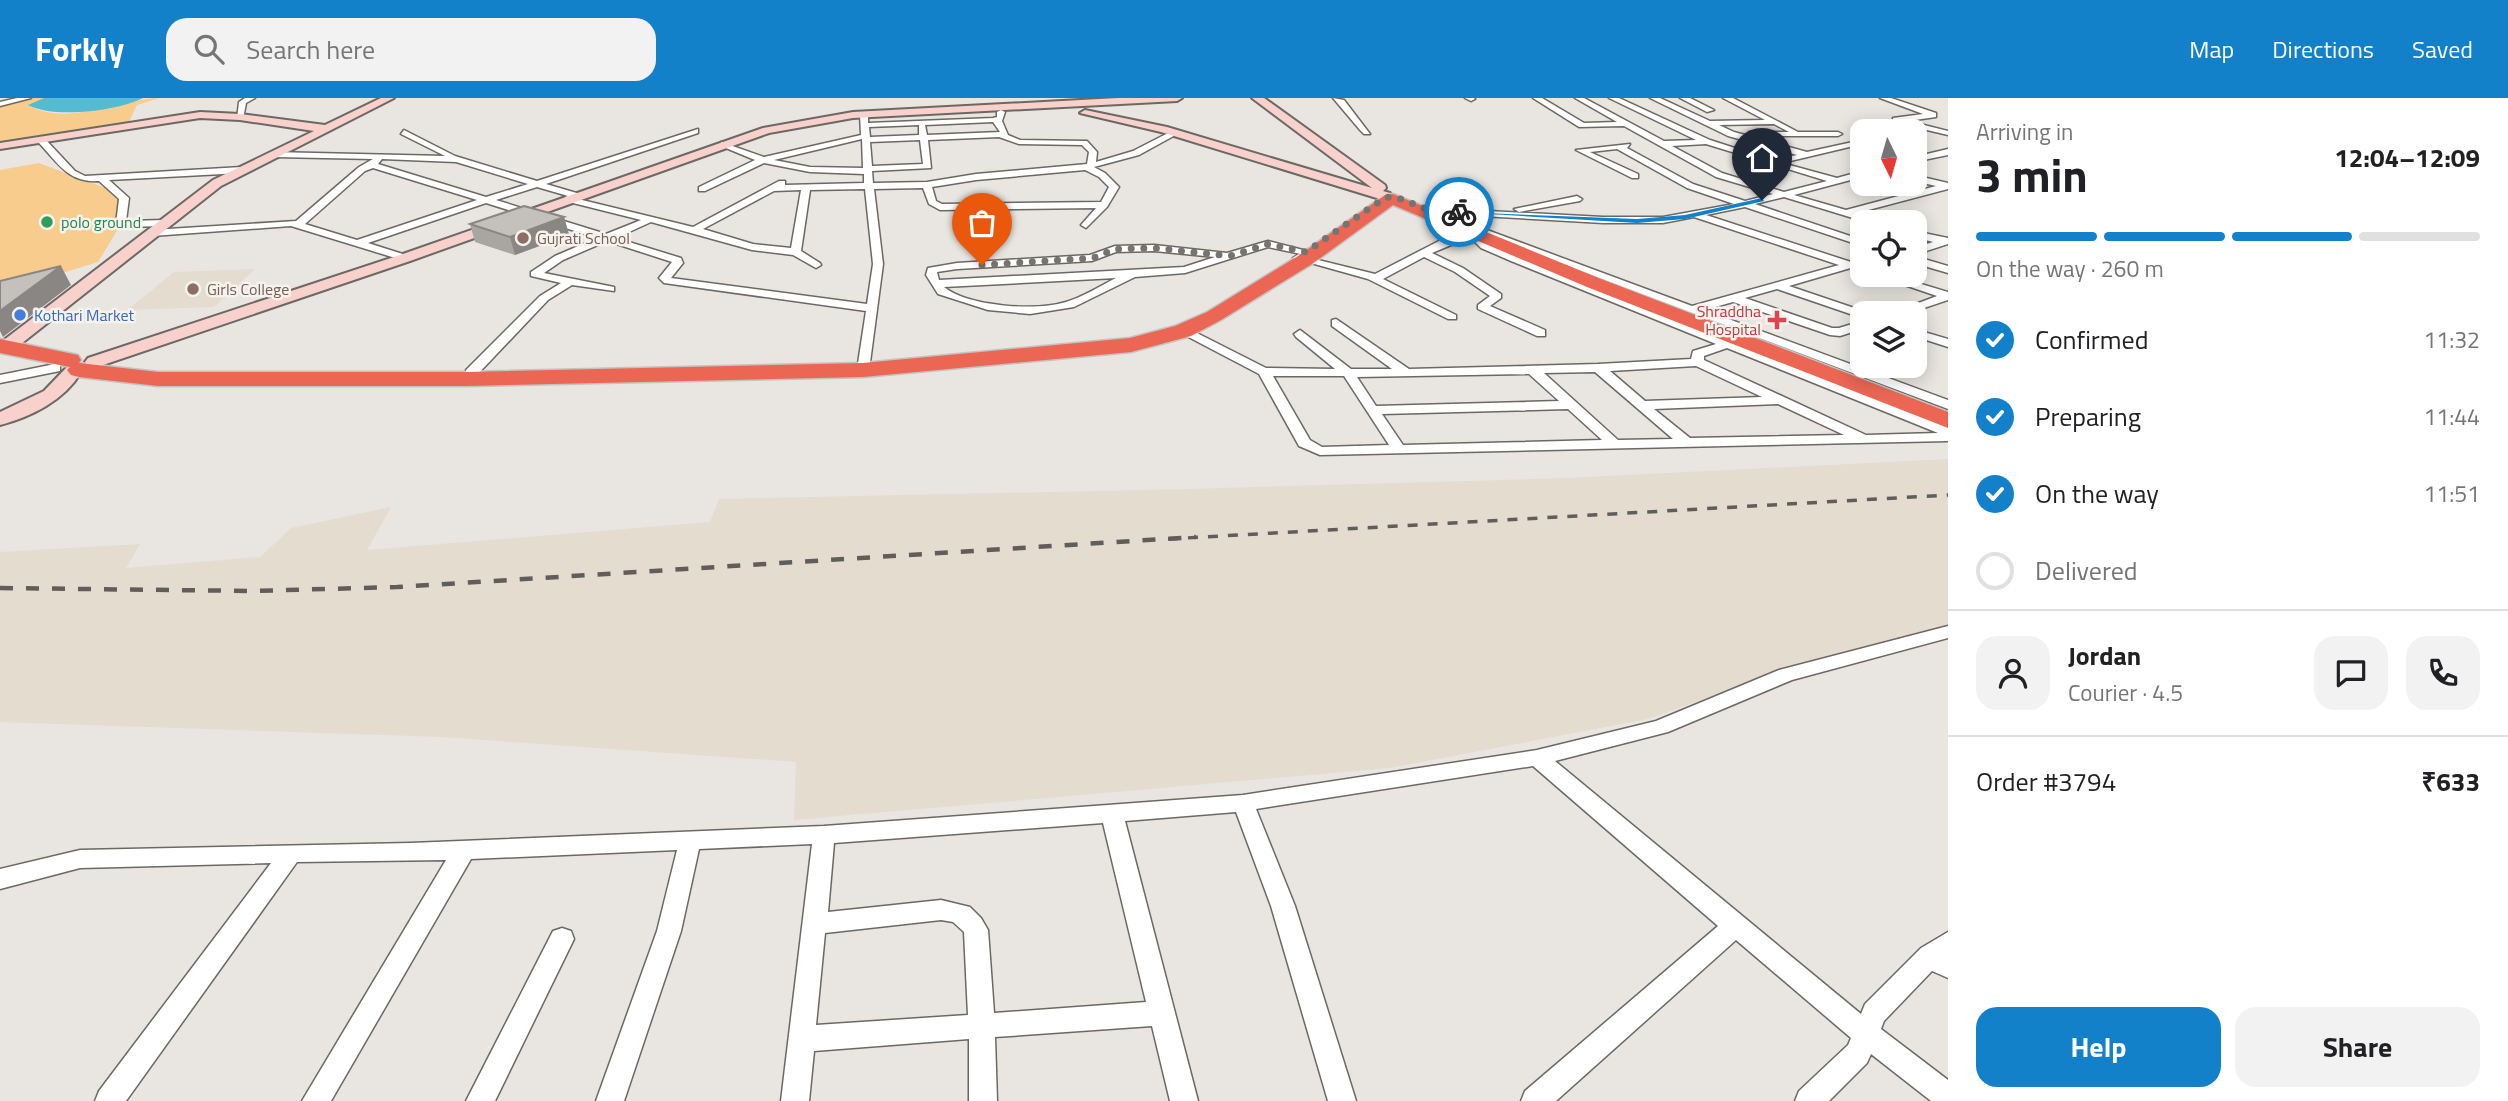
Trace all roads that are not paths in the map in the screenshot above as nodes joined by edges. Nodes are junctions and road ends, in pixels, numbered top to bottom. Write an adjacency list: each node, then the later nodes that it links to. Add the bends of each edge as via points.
1 (27, 98): 15 (street)
2 (251, 98): 20 (street, via 243,102)
3 (389, 98): 27 (main road)
4 (1030, 98): 16 (main road)
5 (1177, 98): 16 (main road)
6 (1257, 98): 75 (main road)
7 (1337, 98): 31 (street)
8 (1537, 98): 24 (street, via 1582,125)
9 (1579, 98): 24 (street)
10 (1613, 98): 40 (street)
11 (1654, 98): 23 (street)
12 (1684, 98): 17 (street)
13 (1727, 98): 21 (street)
14 (1884, 98): 28 (street, via 1933,115 1895,119)
15 (0, 104)
16 (1053, 106): 18 (main road); 32 (main road)
17 (1710, 110)
18 (999, 114): 22 (street); 25 (main road); 37 (street)
19 (222, 115): 20 (main road); 39 (main road); 45 (main road, via 187,116)
20 (240, 117): 27 (main road)
21 (1775, 122): 23 (street); 35 (street)
22 (921, 123): 25 (street); 38 (street)
23 (1706, 123): 34 (street)
24 (1626, 124): 42 (street)
25 (865, 128): 38 (street); 41 (main road, via 766,130); 52 (street); 59 (street)
26 (1948, 128): 28 (street)
27 (326, 130): 48 (main road)
28 (1934, 130): 33 (street)
29 (695, 131): 66 (street)
30 (404, 132): 51 (street)
31 (1367, 132)
32 (1175, 133): 57 (street, via 1136,153); 75 (main road)
33 (1948, 133)
34 (1731, 134): 35 (street); 49 (street)
35 (1800, 134): 36 (street)
36 (1838, 134)
37 (1002, 135): 38 (street); 57 (street, via 1019,142 1084,143 1093,152)
38 (924, 138): 59 (street, via 928,166)
39 (42, 141): 45 (main road); 63 (street, via 72,173 84,179)
40 (1707, 142): 42 (street); 56 (street)
41 (724, 144): 52 (street); 74 (main road)
42 (1661, 144): 44 (street); 53 (street)
43 (1850, 145): 49 (street)
44 (1617, 146): 55 (street); 61 (street, via 1580,150)
45 (0, 147)
46 (1927, 147): 47 (street)
47 (1947, 152): 50 (street)
48 (275, 154): 54 (street); 58 (main road)
49 (1808, 155): 56 (street)
50 (1927, 157)
51 (457, 159): 54 (street); 66 (street)
52 (760, 160): 60 (street); 71 (street)
53 (1689, 160): 55 (street); 73 (street)
54 (376, 161): 77 (street); 86 (street)
55 (1647, 162): 79 (street, via 1690,186)
56 (1772, 163): 64 (street)
57 (1088, 166): 67 (street); 78 (street, via 1114,187)
58 (242, 170): 63 (street); 85 (main road)
59 (868, 170): 60 (street); 69 (street)
60 (807, 171): 70 (street)
61 (1635, 176)
62 (1850, 177): 64 (street)
63 (102, 179): 85 (street, via 124,198 121,224)
64 (1837, 181): 73 (street)
65 (1927, 181): 68 (street)
66 (538, 184): 74 (street); 77 (street)
67 (926, 185): 69 (street); 78 (street, via 932,202 940,207)
68 (1947, 186): 80 (street)
69 (869, 187): 72 (street); 122 (street, via 878,264)
70 (772, 188): 72 (street); 89 (street)
71 (702, 189)
72 (806, 189): 97 (street)
73 (1783, 195): 79 (street); 80 (street)
74 (573, 197): 81 (main road); 84 (street)
75 (1390, 197): 88 (highway); 88 (highway); 100 (highway)
76 (1577, 199): 88 (street)
77 (488, 201): 81 (street); 95 (street)
78 (1104, 205): 87 (street)
79 (1742, 205): 83 (street); 93 (street)
80 (1845, 213): 82 (street)
81 (525, 214): 91 (street); 101 (main road)
82 (1850, 214)
83 (1697, 215): 88 (street); 106 (street)
84 (651, 219): 89 (street); 91 (street)
85 (165, 223): 90 (main road)
86 (299, 223): 90 (street); 95 (street)
87 (1086, 225)
88 (1481, 226): 98 (street); 123 (street); 133 (street, via 1485,246); 150 (highway, via 1684,313); 152 (highway)
89 (694, 230): 97 (street, via 752,247)
90 (152, 233): 108 (main road)
91 (608, 237): 114 (street, via 535,274); 122 (street, via 677,260 664,278 668,281)
92 (1927, 237): 94 (street)
93 (1850, 239)
94 (1945, 242): 96 (street)
95 (358, 243): 101 (street)
96 (1927, 248)
97 (796, 252): 105 (street)
98 (1424, 253): 111 (street); 129 (street, via 1497,296 1482,307)
99 (1230, 256): 100 (street, via 1268,244); 102 (street, via 1154,248 1115,249); 109 (street, via 1185,270)
100 (1303, 257): 111 (street); 128 (highway, via 1214,316); 137 (highway, via 1177,328 1115,342)
101 (404, 258): 136 (main road)
102 (1093, 258): 103 (street); 110 (street, via 1090,267)
103 (1017, 263): 112 (street); 115 (street, via 932,270)
104 (1927, 263): 107 (street)
105 (816, 265)
106 (1850, 265): 116 (street)
107 (1948, 270)
108 (103, 273): 113 (main road); 134 (main road)
109 (1133, 274): 110 (street); 115 (street, via 1070,305 1030,312 988,307 942,292)
110 (1077, 277): 112 (street)
111 (1373, 278): 125 (street)
112 (1027, 279): 115 (street)
113 (67, 282)
114 (568, 283): 118 (street); 141 (street, via 544,298)
115 (935, 284)
116 (1777, 286): 120 (street); 124 (street)
117 (1918, 287): 119 (street)
118 (610, 289)
119 (1947, 296): 121 (street)
120 (1734, 298): 123 (street); 127 (street, via 1830,331)
121 (1927, 303)
122 (871, 309): 137 (street)
123 (1691, 310): 148 (street)
124 (1850, 310)
125 (1452, 317)
126 (1336, 323): 143 (street)
127 (1850, 329)
128 (1183, 331): 137 (highway, via 1131,345); 140 (street)
129 (1541, 333)
130 (1300, 334): 142 (street)
131 (1927, 336): 132 (street)
132 (1948, 343)
133 (1727, 344): 135 (street, via 1697,355); 153 (street)
134 (2, 349): 136 (highway)
135 (1698, 362): 138 (street); 145 (street)
136 (74, 366): 137 (highway, via 124,377 202,380 481,379); 141 (highway, via 171,373); 144 (street); 151 (main road, via 57,389)
137 (863, 367): 141 (highway)
138 (1598, 368): 139 (street); 147 (street)
139 (1533, 370): 143 (street); 146 (street)
140 (1264, 372): 142 (street); 157 (street, via 1310,448)
141 (471, 373)
142 (1348, 373): 143 (street); 149 (street)
143 (1406, 373)
144 (0, 379)
145 (1781, 400): 147 (street); 154 (street)
146 (1569, 405): 149 (street); 156 (street)
147 (1639, 405): 155 (street)
148 (1948, 405)
149 (1372, 410): 157 (street)
150 (1948, 413)
151 (0, 419)
152 (1948, 421)
153 (1948, 435): 154 (street)
154 (1862, 438): 155 (street)
155 (1687, 443): 156 (street)
156 (1616, 446): 157 (street)
157 (1399, 450)
158 (1948, 632): 159 (street, via 1786,675 1661,727)
159 (1537, 758): 160 (street); 168 (street)
160 (1243, 803): 161 (street); 183 (street, via 1283,906)
161 (1112, 814): 162 (street); 171 (street)
162 (824, 835): 163 (street); 167 (street)
163 (690, 841): 164 (street); 179 (street, via 669,931)
164 (464, 850): 165 (street); 177 (street)
165 (291, 853): 166 (street, via 80,859); 176 (street)
166 (0, 879)
167 (814, 924): 172 (street, via 941,909 962,914 976,930); 174 (street)
168 (1735, 926): 173 (street); 184 (street)
169 (562, 939): 178 (street)
170 (1942, 955): 173 (street, via 1874,1013)
171 (1163, 1013): 172 (street); 182 (street)
172 (982, 1027): 174 (street); 181 (street)
173 (1867, 1033): 175 (street); 185 (street, via 1858,1054)
174 (802, 1039): 180 (street)
175 (1948, 1097)
176 (109, 1101)
177 (316, 1101)
178 (480, 1101)
179 (610, 1101)
180 (795, 1101)
181 (983, 1101)
182 (1184, 1101)
183 (1342, 1101)
184 (1535, 1101)
185 (1808, 1101)

